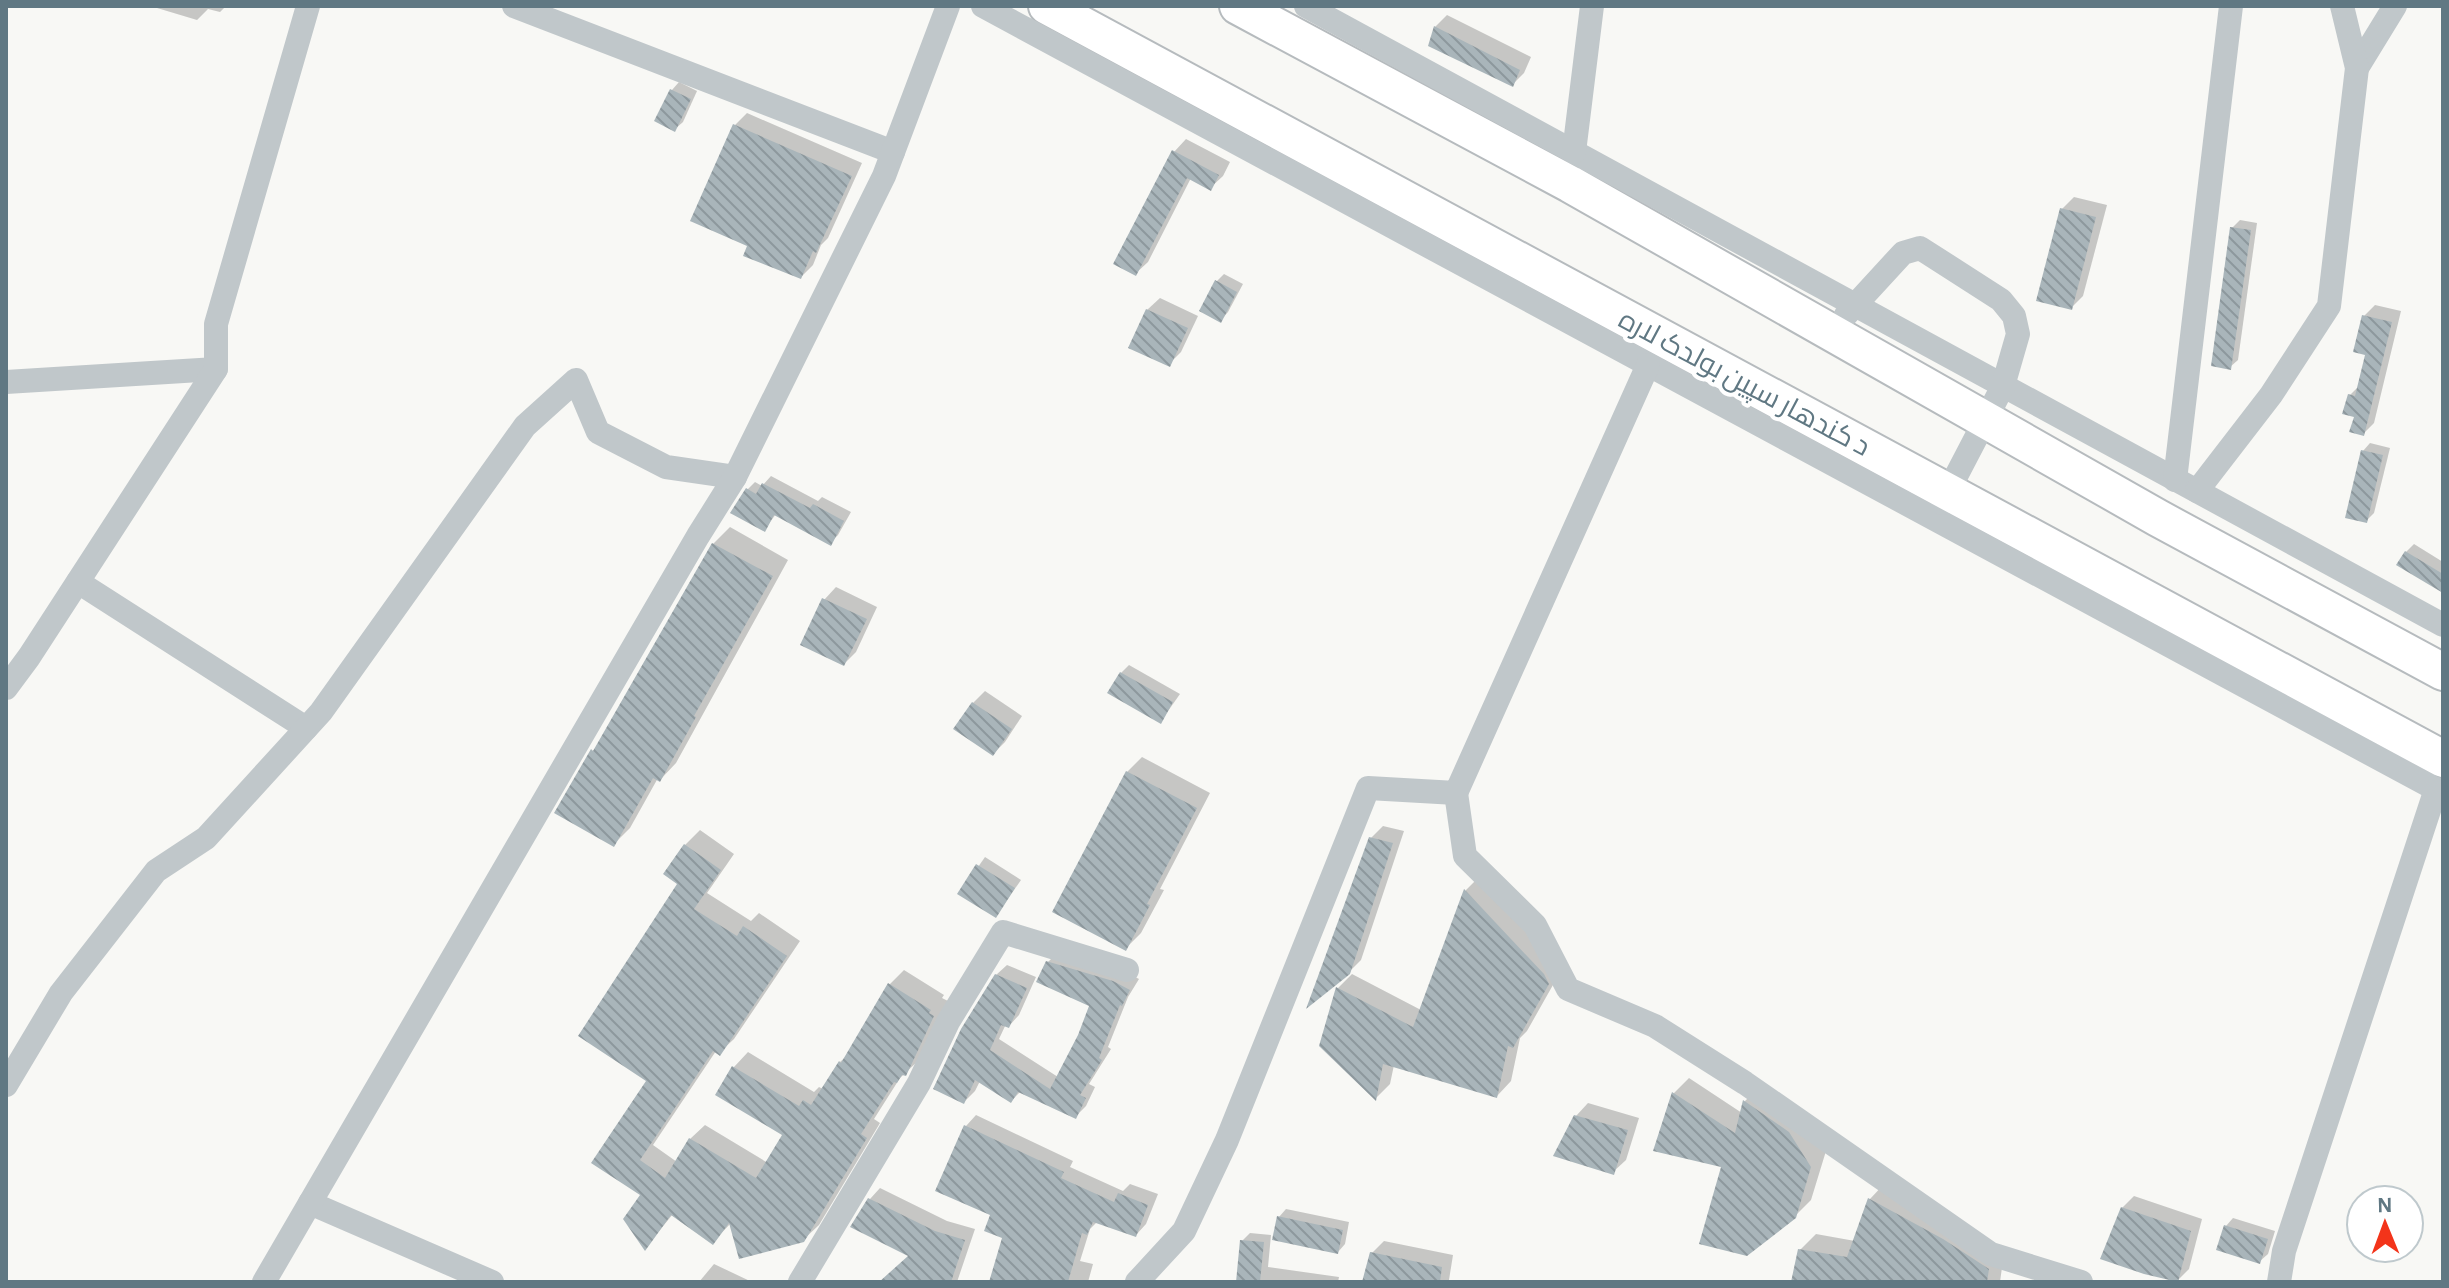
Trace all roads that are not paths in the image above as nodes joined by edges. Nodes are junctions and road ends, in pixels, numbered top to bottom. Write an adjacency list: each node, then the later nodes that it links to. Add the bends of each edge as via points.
1 (308, 6): 18 (street, via 216,324)
2 (514, 6): 13 (street)
3 (948, 6): 13 (street)
4 (983, 6): 17 (street)
5 (1047, 6): 24 (highway, د کندهار سپین بولدک لاره)
6 (1238, 6): 16 (highway)
7 (1306, 6): 14 (street)
8 (1592, 6): 14 (street)
9 (2231, 6): 23 (street)
10 (2342, 6): 12 (street)
11 (2395, 6): 12 (street)
12 (2357, 68): 23 (street, via 2329,306 2271,395)
13 (893, 152): 22 (street)
14 (1574, 152): 15 (street)
15 (1855, 305): 16 (street); 20 (street); 20 (street, via 1903,253 1920,248 2001,300 2014,316 2018,334)
16 (1831, 332): 21 (highway)
17 (1648, 365): 24 (street); 31 (street)
18 (216, 369): 19 (street); 25 (street)
19 (6, 382)
20 (2003, 386): 21 (street); 23 (street)
21 (1986, 420): 24 (street); 27 (highway)
22 (735, 477): 29 (street, via 666,467 598,432 576,380 525,426); 34 (street)
23 (2186, 485): 26 (street)
24 (1941, 506): 30 (highway, د کندهار سپین بولدک لاره)
25 (78, 582): 28 (street); 29 (street)
26 (2443, 625)
27 (2443, 672)
28 (6, 688)
29 (306, 728): 33 (street, via 206,838 156,871 61,993)
30 (2441, 780): 41 (street, via 2284,1251)
31 (1456, 793): 35 (street, via 1465,856 1535,925 1568,989 1655,1026); 39 (street, via 1368,788 1221,1153 1184,1231)
32 (1127, 970): 38 (street, via 1003,932)
33 (6, 1085)
34 (310, 1203): 36 (street); 37 (street)
35 (2016, 1272): 40 (street)
36 (264, 1282)
37 (492, 1282)
38 (800, 1282)
39 (1137, 1282)
40 (2081, 1282)
41 (2279, 1282)

